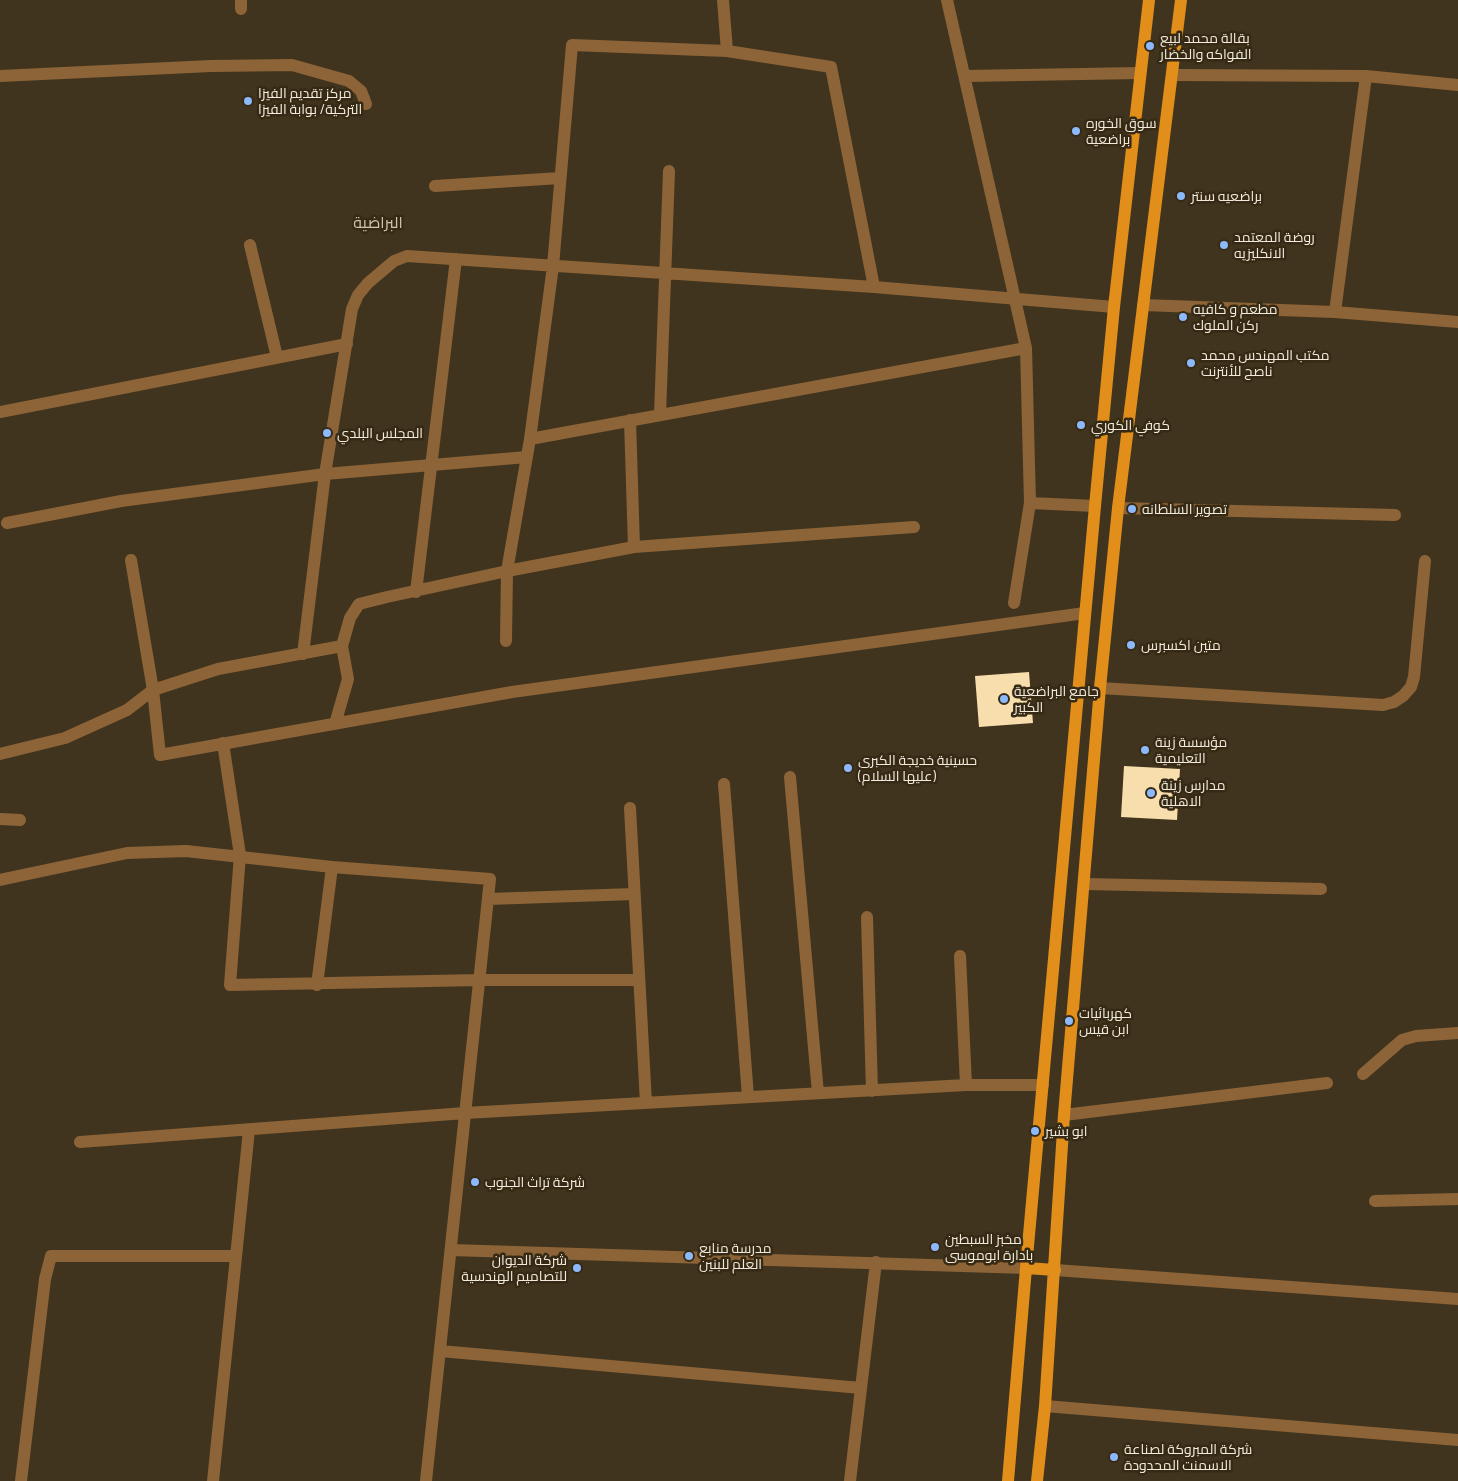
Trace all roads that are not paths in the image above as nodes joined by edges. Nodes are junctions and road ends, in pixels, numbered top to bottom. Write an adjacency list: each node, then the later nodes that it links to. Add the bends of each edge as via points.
1 (723, 0): 5 (street)
2 (947, 0): 9 (street)
3 (1149, 0): 6 (main road)
4 (1181, 0): 7 (main road)
5 (727, 51): 14 (street, via 572,45); 20 (street, via 831,68)
6 (1139, 73): 9 (street); 23 (main road)
7 (1173, 75): 10 (street); 22 (main road)
8 (0, 76): 12 (street, via 219,65 292,65 349,81 361,91)
9 (966, 76): 21 (street)
10 (1366, 76): 11 (street); 24 (street)
11 (1458, 85)
12 (366, 104)
13 (669, 172): 19 (street)
14 (560, 178): 15 (street); 18 (street)
15 (434, 186)
16 (250, 245): 28 (street)
17 (456, 259): 18 (street); 26 (street, via 407,256 383,269 358,295 352,310); 34 (street)
18 (552, 266): 19 (street); 32 (street)
19 (666, 273): 20 (street); 30 (street)
20 (874, 287): 21 (street)
21 (1016, 298): 23 (street); 27 (street)
22 (1143, 305): 24 (street); 38 (main road)
23 (1114, 307): 37 (main road)
24 (1335, 312): 25 (street)
25 (1458, 322)
26 (347, 344): 28 (street); 35 (street)
27 (1026, 348): 30 (street); 36 (street)
28 (277, 357): 29 (street)
29 (0, 412)
30 (660, 414): 31 (street)
31 (630, 420): 32 (street); 42 (street)
32 (530, 439): 33 (street)
33 (527, 457): 34 (street); 45 (street)
34 (432, 465): 35 (street); 46 (street)
35 (324, 474): 40 (street, via 121,501); 51 (street)
36 (1030, 504): 37 (street); 47 (street)
37 (1095, 506): 48 (main road)
38 (1118, 508): 39 (street); 52 (main road)
39 (1395, 515)
40 (7, 523)
41 (914, 527): 42 (street)
42 (634, 547): 45 (street)
43 (130, 560): 53 (street)
44 (1425, 561): 52 (street, via 1414,677 1407,692 1394,702 1383,704)
45 (507, 571): 46 (street); 49 (street)
46 (416, 592): 50 (street, via 359,604 350,618)
47 (1014, 603)
48 (1086, 613): 54 (street, via 512,692); 77 (main road)
49 (506, 641)
50 (342, 646): 51 (street); 54 (street, via 348,679)
51 (303, 654): 53 (street, via 218,669)
52 (1100, 688): 65 (main road)
53 (153, 690): 55 (street, via 160,755); 56 (street, via 127,710 65,738)
54 (335, 724): 55 (street)
55 (223, 744): 62 (street)
56 (0, 754)
57 (790, 776): 80 (street)
58 (724, 784): 81 (street)
59 (630, 808): 67 (street)
60 (0, 819): 61 (street)
61 (20, 820)
62 (240, 855): 63 (street); 64 (street, via 186,851 126,853); 73 (street, via 230,985)
63 (332, 867): 68 (street, via 490,880); 73 (street)
64 (0, 880)
65 (1085, 884): 66 (street); 84 (main road)
66 (1321, 889)
67 (634, 894): 68 (street); 72 (street)
68 (488, 899): 71 (street)
69 (867, 917): 79 (street)
70 (960, 956): 78 (street)
71 (480, 980): 72 (street); 73 (street); 83 (street)
72 (639, 980): 82 (street)
73 (316, 985)
74 (1458, 1033): 75 (street, via 1402,1040)
75 (1363, 1074)
76 (1328, 1083): 84 (street)
77 (1043, 1084): 78 (street); 92 (main road)
78 (966, 1085): 79 (street)
79 (872, 1091): 80 (street)
80 (818, 1093): 81 (street)
81 (748, 1097): 82 (street)
82 (646, 1103): 83 (street)
83 (465, 1113): 85 (street); 89 (street)
84 (1064, 1115): 93 (main road)
85 (249, 1130): 86 (street); 90 (street)
86 (80, 1142)
87 (1458, 1199): 88 (street)
88 (1375, 1201)
89 (451, 1250): 91 (street); 95 (street)
90 (236, 1256): 99 (street, via 51,1256 45,1279); 100 (street)
91 (876, 1262): 92 (street); 96 (street)
92 (1026, 1268): 93 (main road); 103 (main road)
93 (1055, 1270): 94 (street); 97 (main road)
94 (1458, 1299)
95 (440, 1351): 96 (street); 101 (street)
96 (861, 1388): 102 (street)
97 (1045, 1406): 98 (street); 104 (main road)
98 (1458, 1440)
99 (21, 1481)
100 (213, 1481)
101 (426, 1481)
102 (850, 1481)
103 (1008, 1481)
104 (1037, 1481)

